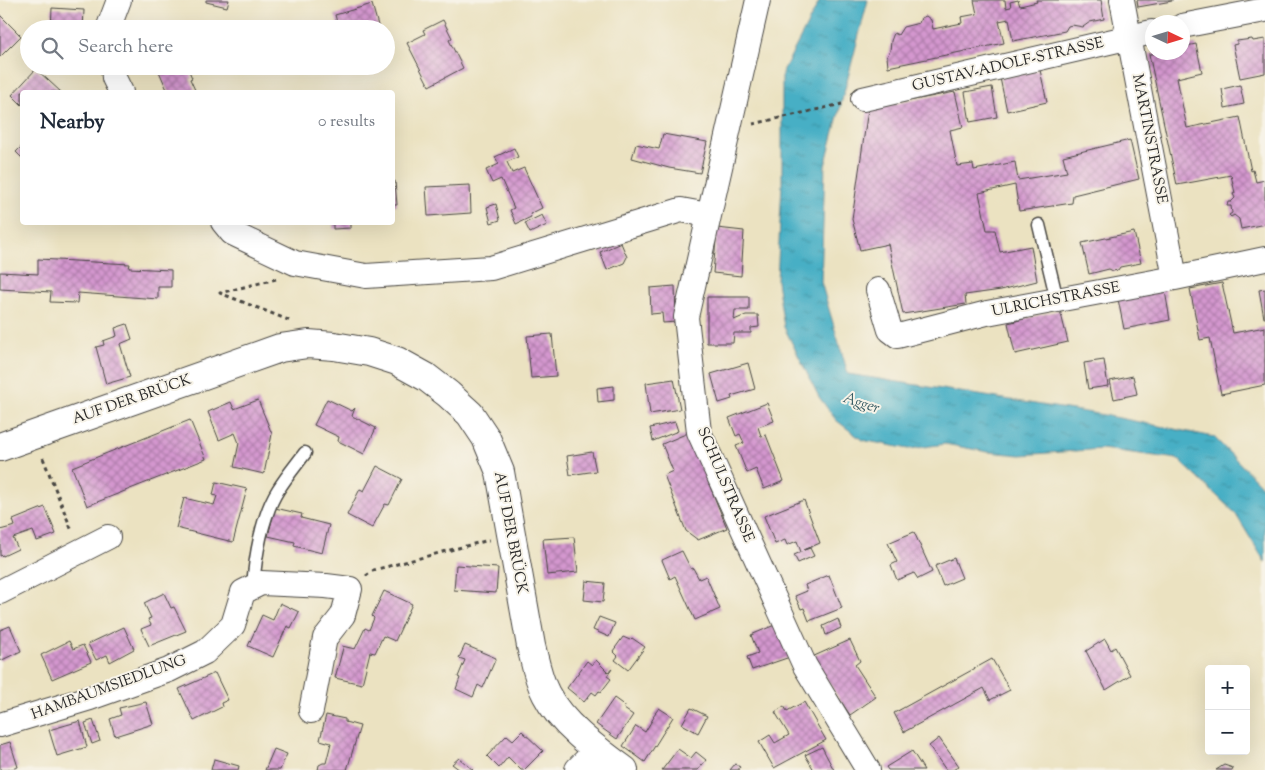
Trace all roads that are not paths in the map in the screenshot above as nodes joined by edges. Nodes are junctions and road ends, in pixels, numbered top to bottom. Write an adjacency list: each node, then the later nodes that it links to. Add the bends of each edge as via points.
1 (118, 0): 5 (street)
2 (758, 0): 11 (street, SCHULSTRASSE)
3 (1122, 0): 7 (street, MARTINSTRASSE)
4 (1265, 10): 6 (street)
5 (111, 20)
6 (1190, 24)
7 (1141, 34): 10 (street, GUSTAV-ADOLF-STRASSE); 15 (street, MARTINSTRASSE)
8 (114, 75): 9 (street)
9 (120, 90)
10 (856, 101)
11 (708, 215): 12 (street, via 681,210 491,268 366,276 295,263 232,233); 27 (street, SCHULSTRASSE, via 686,317 699,432 805,666)
12 (225, 225)
13 (1039, 225): 17 (lane)
14 (1265, 259): 15 (street, ULRICHSTRASSE)
15 (1175, 278): 17 (street, ULRICHSTRASSE)
16 (878, 290): 17 (street, ULRICHSTRASSE, via 890,330 898,336 987,313)
17 (1057, 300)
18 (0, 447): 25 (main road, AUF DER BRÜCK, via 280,348 308,344 334,346 370,352 397,361 448,394 470,414 486,438 500,472 540,680 546,695)
19 (305, 453): 21 (lane, via 277,491 268,514 254,561)
20 (108, 538): 22 (street)
21 (253, 587): 23 (street, via 261,583 350,589 343,615 324,638); 24 (street, HAMBAUMSIEDLUNG, via 243,592 233,625 205,652 169,670)
22 (0, 592)
23 (311, 711)
24 (0, 725)
25 (589, 760): 26 (main road, AUF DER BRÜCK)
26 (624, 770)
27 (868, 770)

